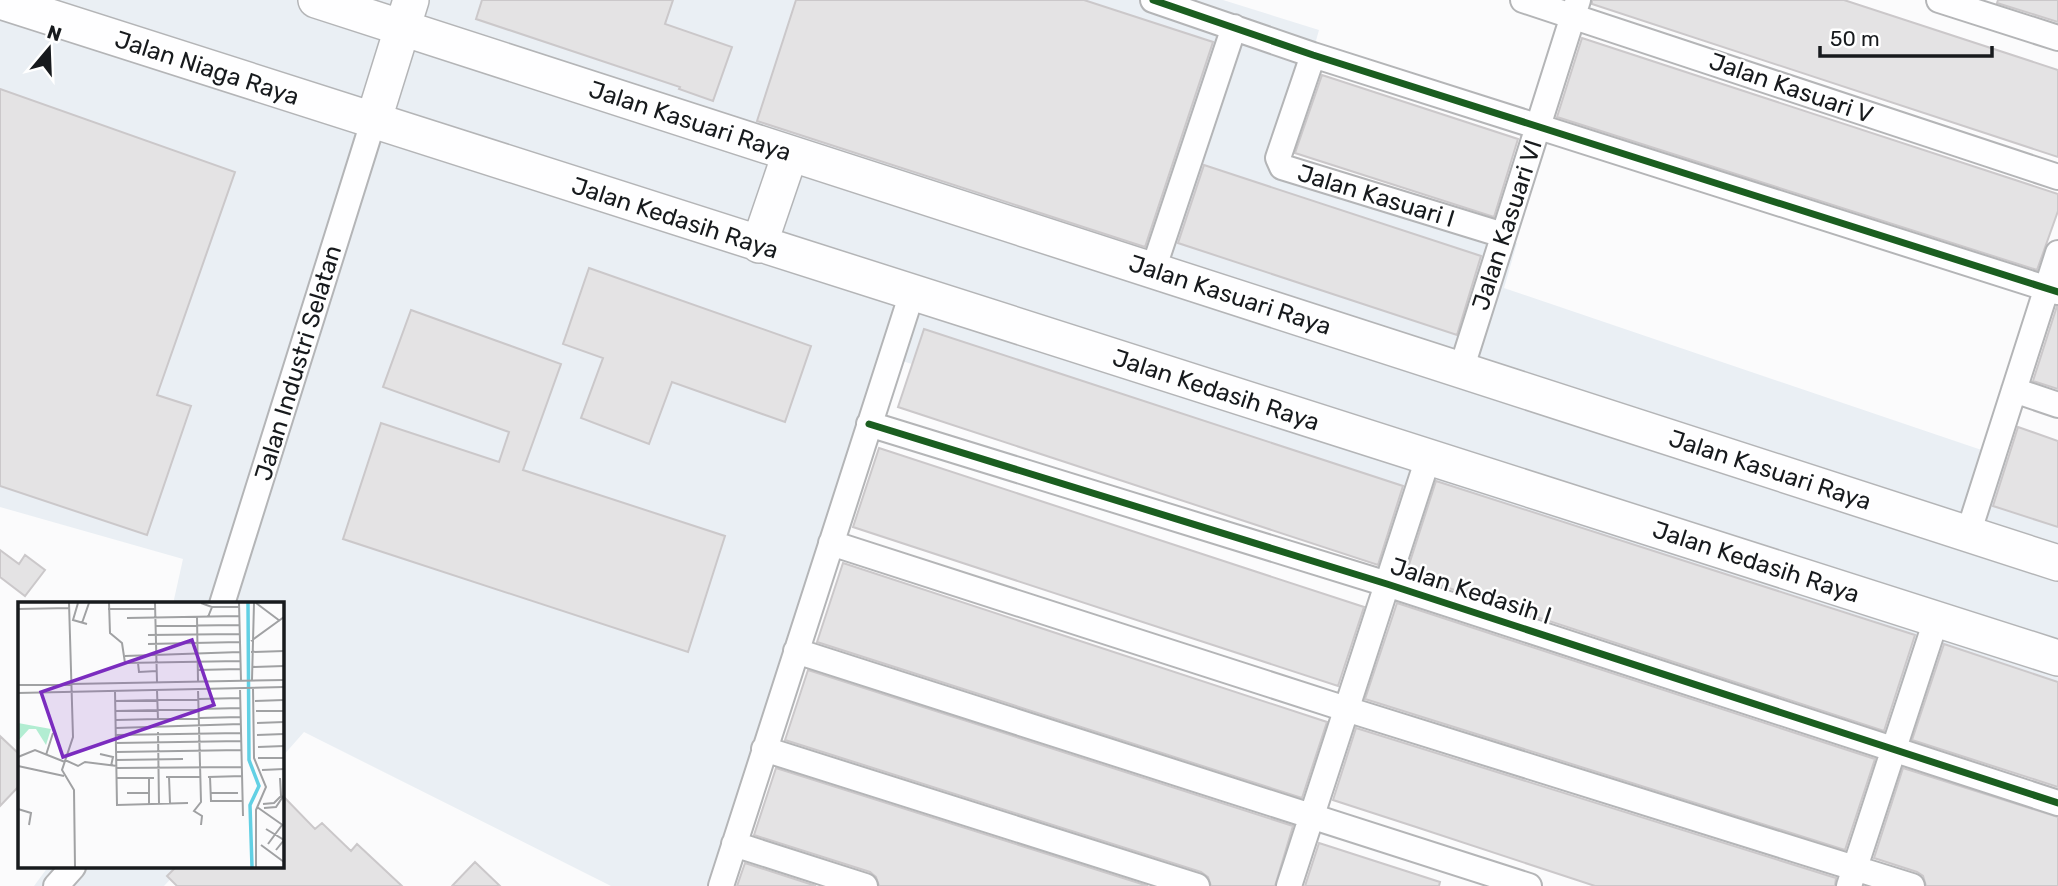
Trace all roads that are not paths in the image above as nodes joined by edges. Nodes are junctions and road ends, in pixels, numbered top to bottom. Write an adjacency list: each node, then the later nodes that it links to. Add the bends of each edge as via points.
1 (316, 0): 7 (main road)
2 (1153, 0): 8 (street)
3 (1523, 0): 6 (street, Jalan Kasuari V)
4 (1939, 0): 9 (street)
5 (0, 2): 11 (main road, Jalan Niaga Raya)
6 (1576, 8): 12 (street, Jalan Kasuari VI); 14 (street, Jalan Kasuari V)
7 (407, 14): 11 (main road); 13 (main road, Jalan Kasuari Raya)
8 (1234, 27): 10 (street); 18 (street)
9 (2058, 38)
10 (1313, 55): 12 (street); 15 (street, Jalan Kasuari I, via 1280,152 1282,167)
11 (373, 122): 16 (main road, Jalan Kedasih Raya); 30 (street, Jalan Industri Selatan)
12 (1538, 127): 15 (street, Jalan Kasuari VI); 19 (street)
13 (790, 153): 16 (main road); 18 (main road, Jalan Kasuari Raya)
14 (2058, 177)
15 (1503, 235): 21 (street, Jalan Kasuari VI)
16 (759, 245): 20 (main road, Jalan Kedasih Raya)
17 (2058, 253): 19 (street)
18 (1153, 271): 21 (main road, Jalan Kasuari Raya)
19 (2052, 290): 22 (street)
20 (912, 293): 24 (street); 25 (main road, Jalan Kedasih Raya)
21 (1461, 370): 26 (main road, Jalan Kasuari Raya)
22 (2014, 390): 23 (street); 26 (street)
23 (2058, 405)
24 (869, 425): 27 (street); 29 (street, Jalan Kedasih I)
25 (1428, 458): 29 (street); 31 (main road, Jalan Kedasih Raya)
26 (1968, 534): 28 (main road, Jalan Kasuari Raya)
27 (831, 543): 32 (street); 34 (street)
28 (2058, 563)
29 (1387, 584): 34 (street); 35 (street, Jalan Kedasih I)
30 (223, 602)
31 (1936, 620): 33 (main road, Jalan Kedasih Raya); 35 (street)
32 (796, 651): 36 (street); 38 (street)
33 (2058, 658)
34 (1346, 709): 38 (street); 41 (street)
35 (1894, 749): 37 (street, Jalan Kedasih I); 41 (street)
36 (764, 750): 39 (street); 45 (street)
37 (2058, 803)
38 (1312, 816): 46 (street); 47 (street)
39 (734, 844): 43 (street); 44 (street)
40 (72, 868): 42 (street)
41 (1852, 876): 48 (street)
42 (56, 886)
43 (720, 886)
44 (865, 886)
45 (1197, 886)
46 (1289, 886)
47 (1529, 886)
48 (1912, 886)

